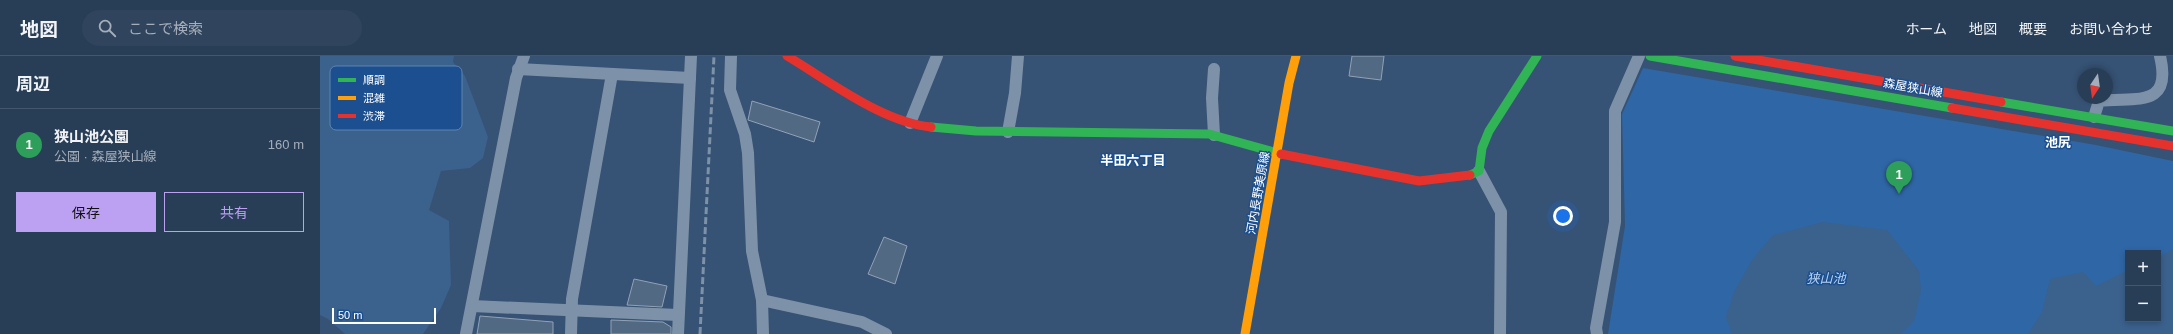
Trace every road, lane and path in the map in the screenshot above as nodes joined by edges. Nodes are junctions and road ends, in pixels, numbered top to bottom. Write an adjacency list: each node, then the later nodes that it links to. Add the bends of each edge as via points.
1 (524, 56): 13 (street)
2 (691, 56): 16 (street)
3 (731, 56): 25 (street, via 730,90 747,142 752,251)
4 (787, 56): 18 (main road, via 873,107)
5 (936, 56): 18 (street)
6 (1018, 56): 20 (street)
7 (1296, 56): 23 (main road, 河内長野美原線)
8 (1537, 56): 24 (main road, via 1489,131 1482,148)
9 (1639, 56): 36 (street, via 1615,111 1615,222)
10 (1650, 56): 22 (main road, 森屋狭山線)
11 (1735, 56): 17 (main road, 森屋狭山線)
12 (2160, 56): 17 (street, via 2165,73 2158,90 2147,98 2133,101 2099,101)
13 (518, 69): 15 (street); 26 (street)
14 (1214, 69): 21 (street)
15 (612, 74): 16 (street); 27 (street)
16 (690, 78): 28 (street)
17 (2094, 117): 19 (main road, 森屋狭山線)
18 (910, 122): 20 (main road, via 946,129)
19 (2173, 131)
20 (1008, 132): 21 (main road)
21 (1214, 135): 23 (main road)
22 (2173, 146)
23 (1277, 153): 24 (main road, via 1419,181 1473,175); 34 (main road, 河内長野美原線)
24 (1479, 171): 35 (street, via 1501,212)
25 (762, 300): 32 (street); 33 (street, via 862,322)
26 (472, 306): 27 (street); 29 (street)
27 (571, 310): 28 (street); 30 (street)
28 (678, 315): 31 (street)
29 (466, 334)
30 (571, 334)
31 (678, 334)
32 (763, 334)
33 (886, 334)
34 (1246, 334)
35 (1500, 334)
36 (1597, 334)

